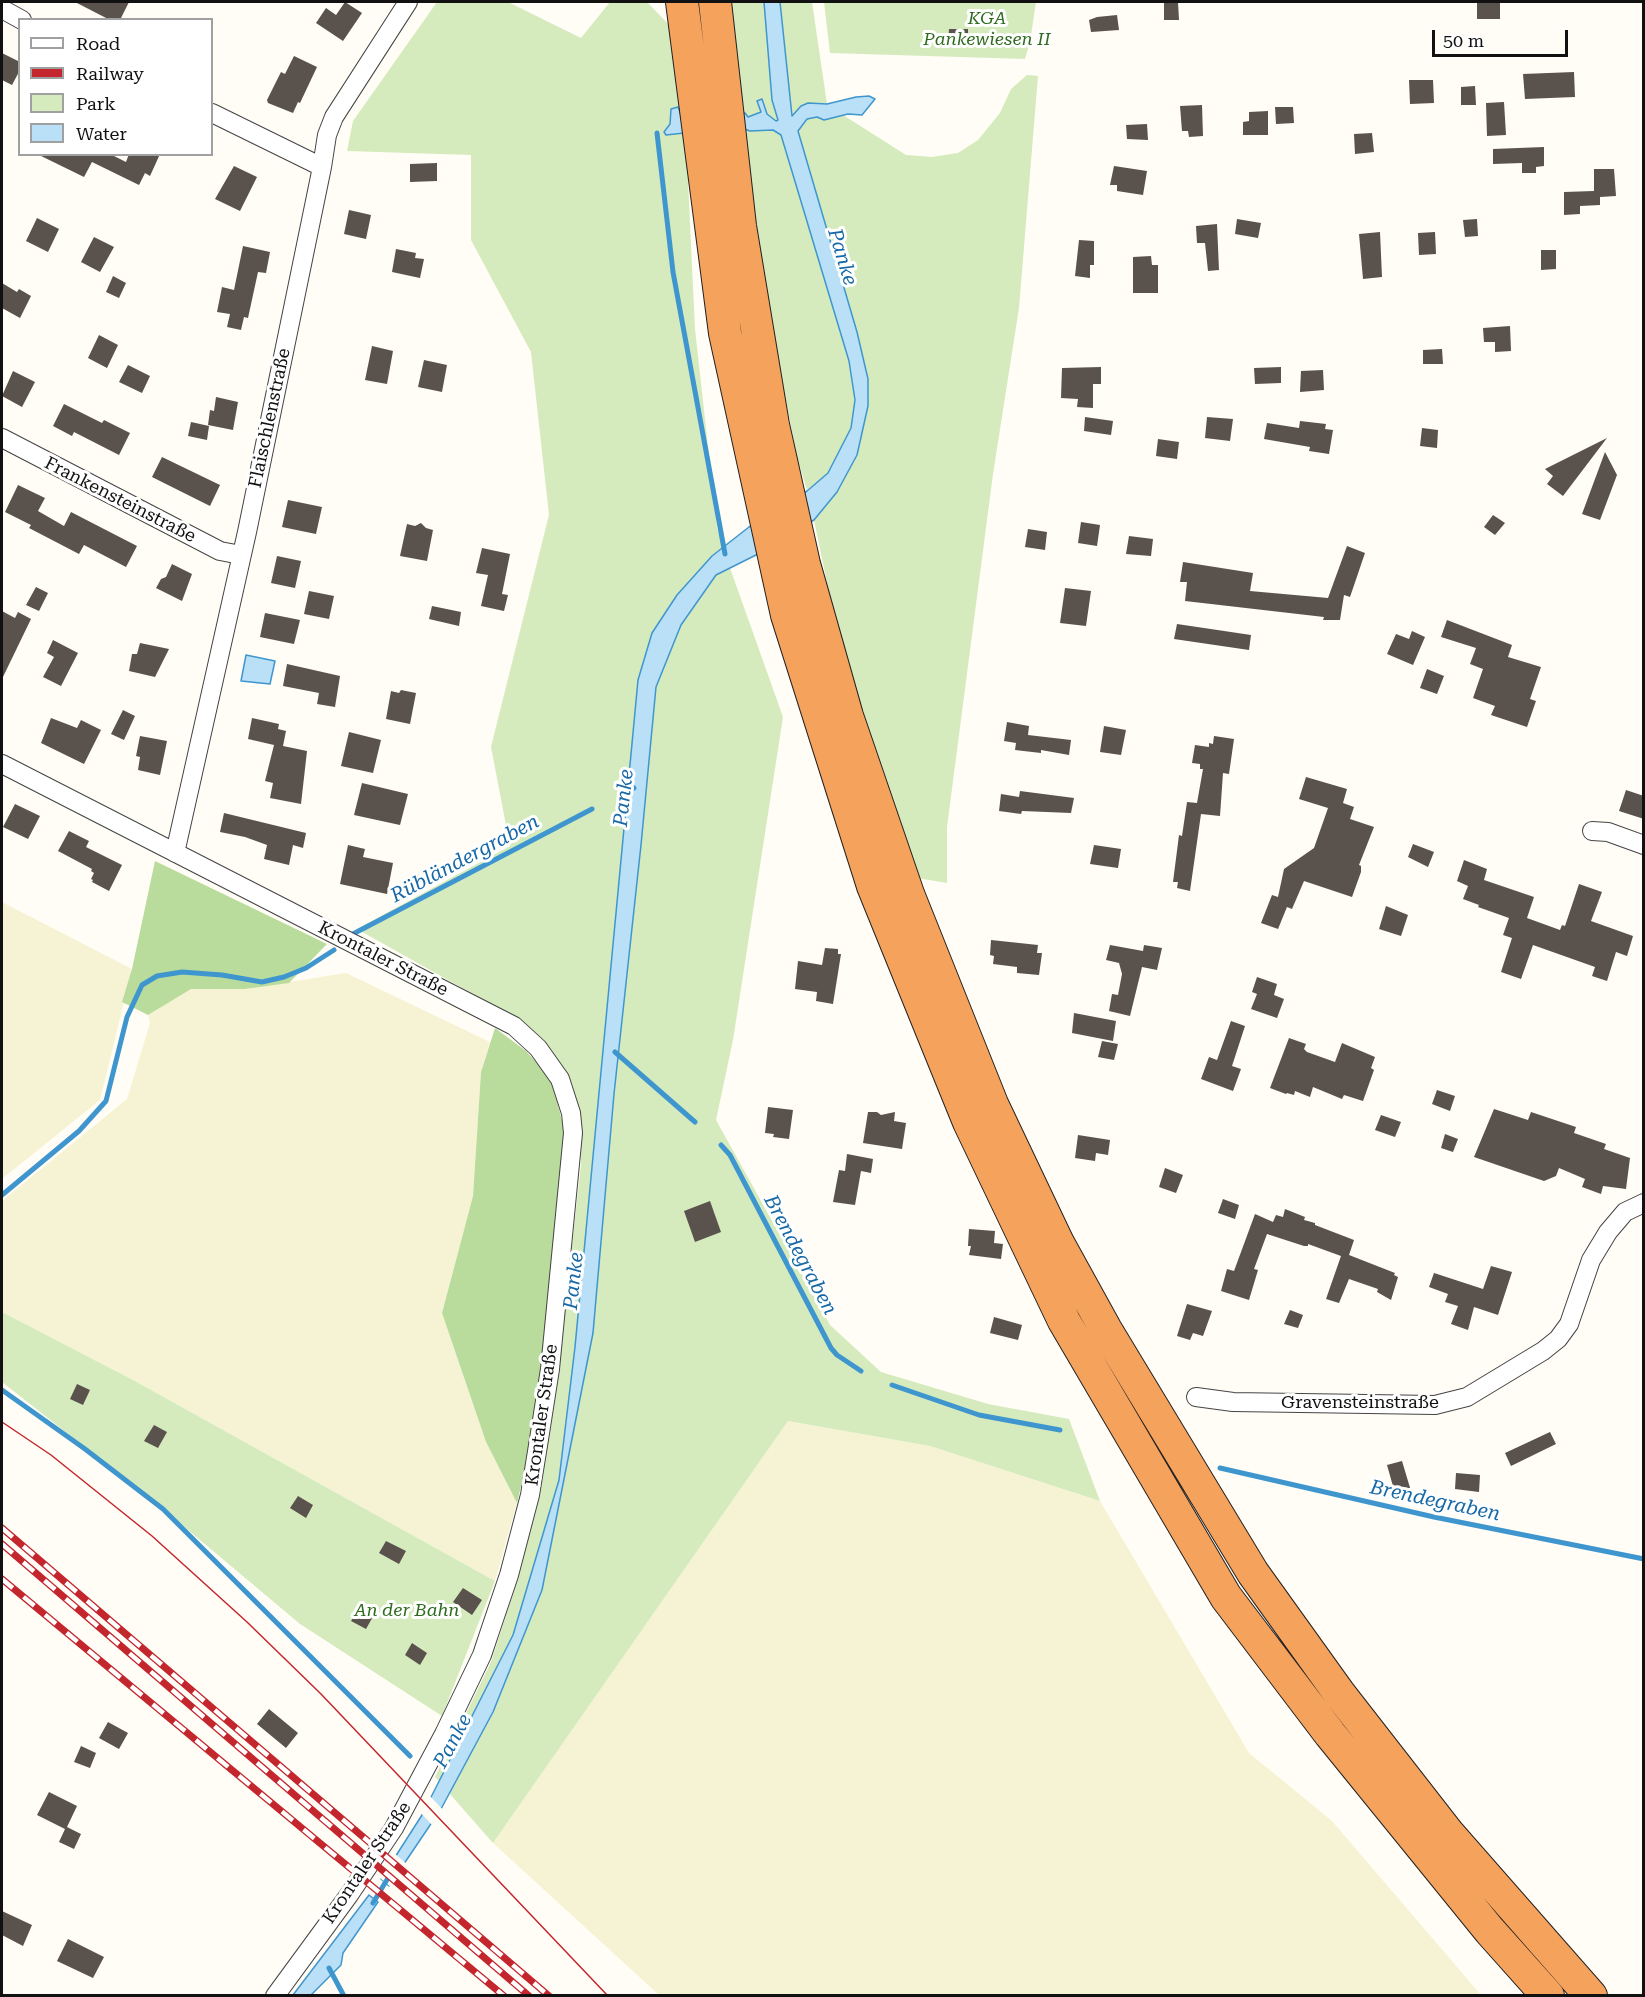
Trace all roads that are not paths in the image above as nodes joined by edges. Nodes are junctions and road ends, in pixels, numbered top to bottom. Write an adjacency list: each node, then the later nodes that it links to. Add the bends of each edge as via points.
1 (408, 2): 7 (street, Flaischlenstraße, via 334,117)
2 (682, 2): 9 (highway, via 725,333)
3 (715, 2): 9 (highway, via 740,226 773,425)
4 (2, 9): 5 (street)
5 (18, 18)
6 (213, 113): 7 (street)
7 (322, 167): 10 (street, Flaischlenstraße)
8 (2, 438): 10 (street, Frankensteinstraße, via 220,551)
9 (781, 524): 18 (highway, via 787,615 873,886 969,1122 1064,1321 1226,1597 1374,1788 1490,1931); 19 (highway, via 908,894 992,1104 1058,1243 1146,1399 1253,1573 1339,1693 1448,1833)
10 (241, 555): 14 (street, Flaischlenstraße)
11 (2, 764): 14 (street, Krontaler Straße)
12 (1592, 831): 13 (street, via 1608,832)
13 (1644, 845)
14 (175, 853): 17 (street, Krontaler Straße, via 514,1026 538,1048 560,1078 573,1133 550,1369 530,1495 482,1655 394,1828)
15 (1644, 1203): 16 (street, Gravensteinstraße, via 1625,1212 1608,1232 1591,1260 1569,1324 1558,1339 1467,1397 1435,1405 1233,1402)
16 (1196, 1397)
17 (275, 1995)
18 (1548, 1995)
19 (1591, 1995)

